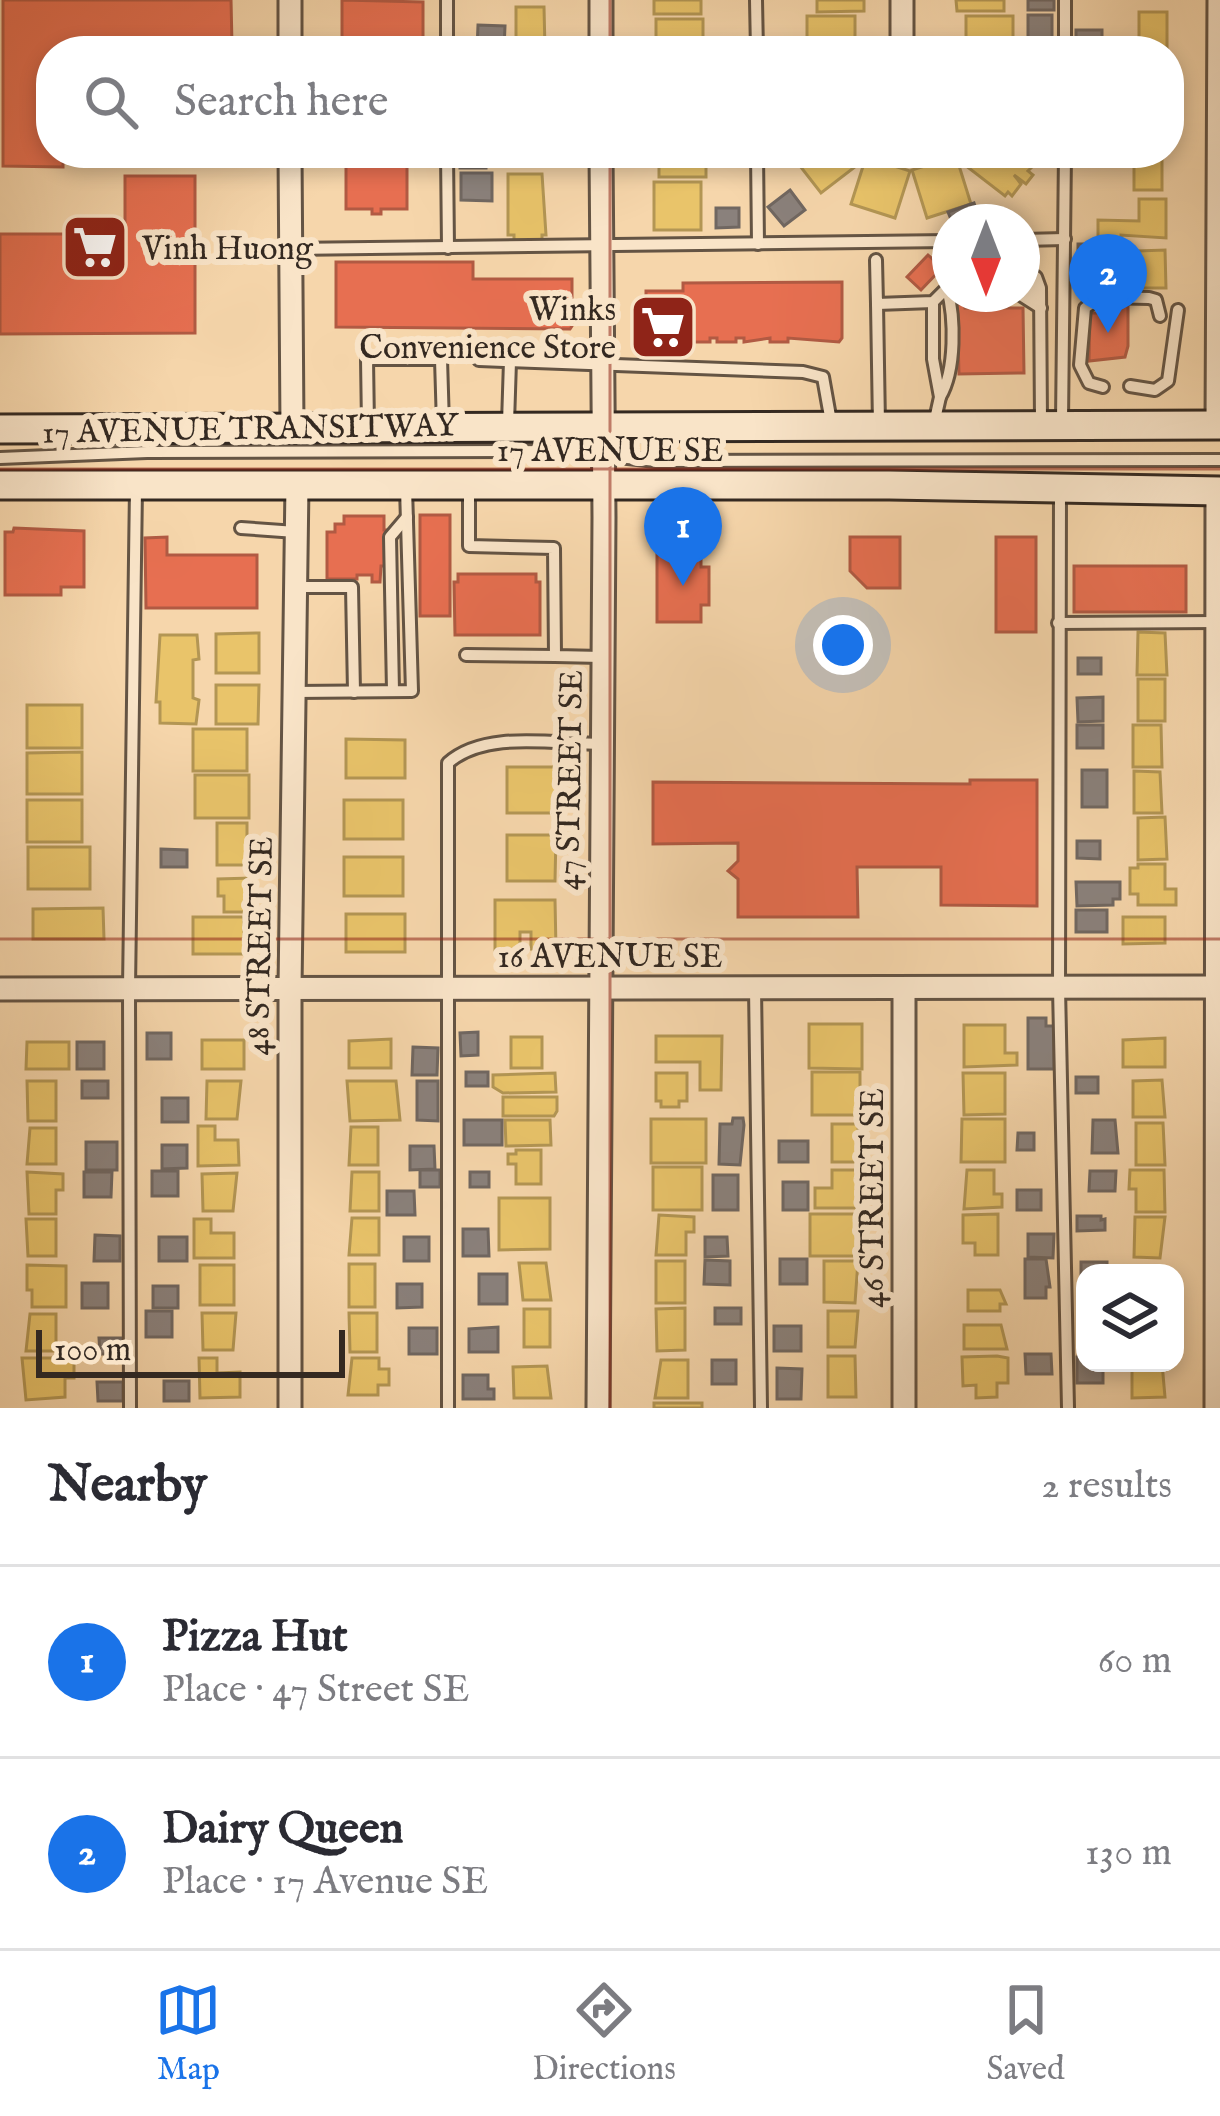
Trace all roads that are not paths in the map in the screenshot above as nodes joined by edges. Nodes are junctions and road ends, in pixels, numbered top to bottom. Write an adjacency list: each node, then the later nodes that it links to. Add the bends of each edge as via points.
1 (290, 0): 8 (street)
2 (447, 0): 9 (lane)
3 (601, 0): 10 (street)
4 (757, 0): 11 (lane)
5 (902, 0): 12 (street)
6 (1065, 0): 13 (lane)
7 (1219, 0): 47 (street)
8 (290, 36)
9 (447, 36)
10 (601, 36)
11 (757, 36)
12 (902, 36)
13 (1065, 36)
14 (290, 168): 25 (street)
15 (447, 168): 24 (lane)
16 (601, 168): 23 (street, 47 STREET SE)
17 (757, 168): 22 (lane)
18 (1065, 168): 19 (lane)
19 (1065, 239): 20 (lane); 40 (lane)
20 (1040, 240)
21 (932, 241): 22 (lane)
22 (758, 244): 23 (lane)
23 (601, 246): 24 (lane); 36 (street, 47 STREET SE)
24 (448, 248): 25 (lane)
25 (290, 249): 48 (street)
26 (876, 260): 28 (lane)
27 (932, 302): 28 (lane)
28 (877, 304): 46 (lane)
29 (1178, 310): 37 (lane, via 1168,381 1156,390)
30 (932, 312): 39 (lane)
31 (949, 312): 39 (lane, via 948,381)
32 (1038, 312): 40 (lane)
33 (1160, 316): 38 (lane, via 1149,298 1101,297 1084,308 1082,376)
34 (479, 360): 35 (lane)
35 (510, 361): 36 (lane); 43 (lane)
36 (602, 365): 44 (street, 47 STREET SE); 45 (lane, via 823,377)
37 (1130, 386)
38 (1102, 387)
39 (937, 411): 40 (main road, 17 AVENUE SE); 46 (main road, 17 AVENUE SE)
40 (1052, 424): 47 (main road, 17 AVENUE SE)
41 (368, 425): 42 (main road, 17 AVENUE SE); 42 (lane, via 367,359 441,358); 48 (main road, 17 AVENUE SE)
42 (442, 425): 43 (main road, 17 AVENUE SE)
43 (508, 425): 44 (main road, 17 AVENUE SE)
44 (602, 425): 45 (main road, 17 AVENUE SE); 50 (street, 47 STREET SE)
45 (831, 425): 46 (main road, 17 AVENUE SE)
46 (879, 425)
47 (1219, 425)
48 (292, 426): 49 (main road, 17 AVENUE SE)
49 (0, 429)
50 (603, 455): 51 (lane, 17 AVENUE TRANSITWAY); 52 (lane, 17 AVENUE TRANSITWAY); 58 (street, 47 STREET SE)
51 (0, 458)
52 (1220, 460)
53 (136, 484): 56 (main road, 17 AVENUE SE); 57 (main road, 17 AVENUE SE); 75 (lane)
54 (406, 484): 55 (main road, 17 AVENUE SE); 57 (main road, 17 AVENUE SE); 61 (lane)
55 (469, 484): 58 (main road, 17 AVENUE SE); 68 (lane, via 469,546 554,548)
56 (0, 485)
57 (297, 485): 63 (street, 48 STREET SE)
58 (604, 485): 59 (main road, 17 AVENUE SE); 69 (street, 47 STREET SE)
59 (1060, 490): 60 (main road, 17 AVENUE SE); 66 (lane)
60 (1219, 491): 65 (street)
61 (407, 518): 70 (lane, via 390,537); 70 (lane, via 412,691)
62 (241, 529): 63 (lane)
63 (296, 532): 64 (street, 48 STREET SE)
64 (296, 587): 71 (street, 48 STREET SE); 72 (lane, via 352,587)
65 (1219, 622): 66 (lane); 74 (street)
66 (1058, 623): 81 (lane)
67 (466, 655): 68 (lane)
68 (555, 656): 69 (lane)
69 (602, 657): 73 (street, 47 STREET SE)
70 (393, 691): 72 (lane)
71 (294, 692): 72 (lane); 76 (street, 48 STREET SE)
72 (354, 692)
73 (601, 744): 77 (lane, via 483,744 448,764); 78 (street, 47 STREET SE)
74 (1219, 987): 81 (street, 16 AVENUE SE); 90 (street)
75 (130, 988): 76 (street, 16 AVENUE SE); 82 (street, 16 AVENUE SE); 83 (lane)
76 (290, 988): 77 (street, 16 AVENUE SE); 84 (street, 48 STREET SE)
77 (449, 988): 78 (street, 16 AVENUE SE); 85 (lane)
78 (598, 988): 79 (street, 16 AVENUE SE); 86 (street, 47 STREET SE)
79 (755, 988): 80 (street, 16 AVENUE SE); 87 (lane)
80 (904, 988): 81 (street, 16 AVENUE SE); 88 (street, 46 STREET SE)
81 (1059, 988): 89 (lane)
82 (0, 989)
83 (130, 1408)
84 (290, 1408)
85 (448, 1408)
86 (598, 1408)
87 (761, 1408)
88 (904, 1408)
89 (1068, 1408)
90 (1216, 1408)

